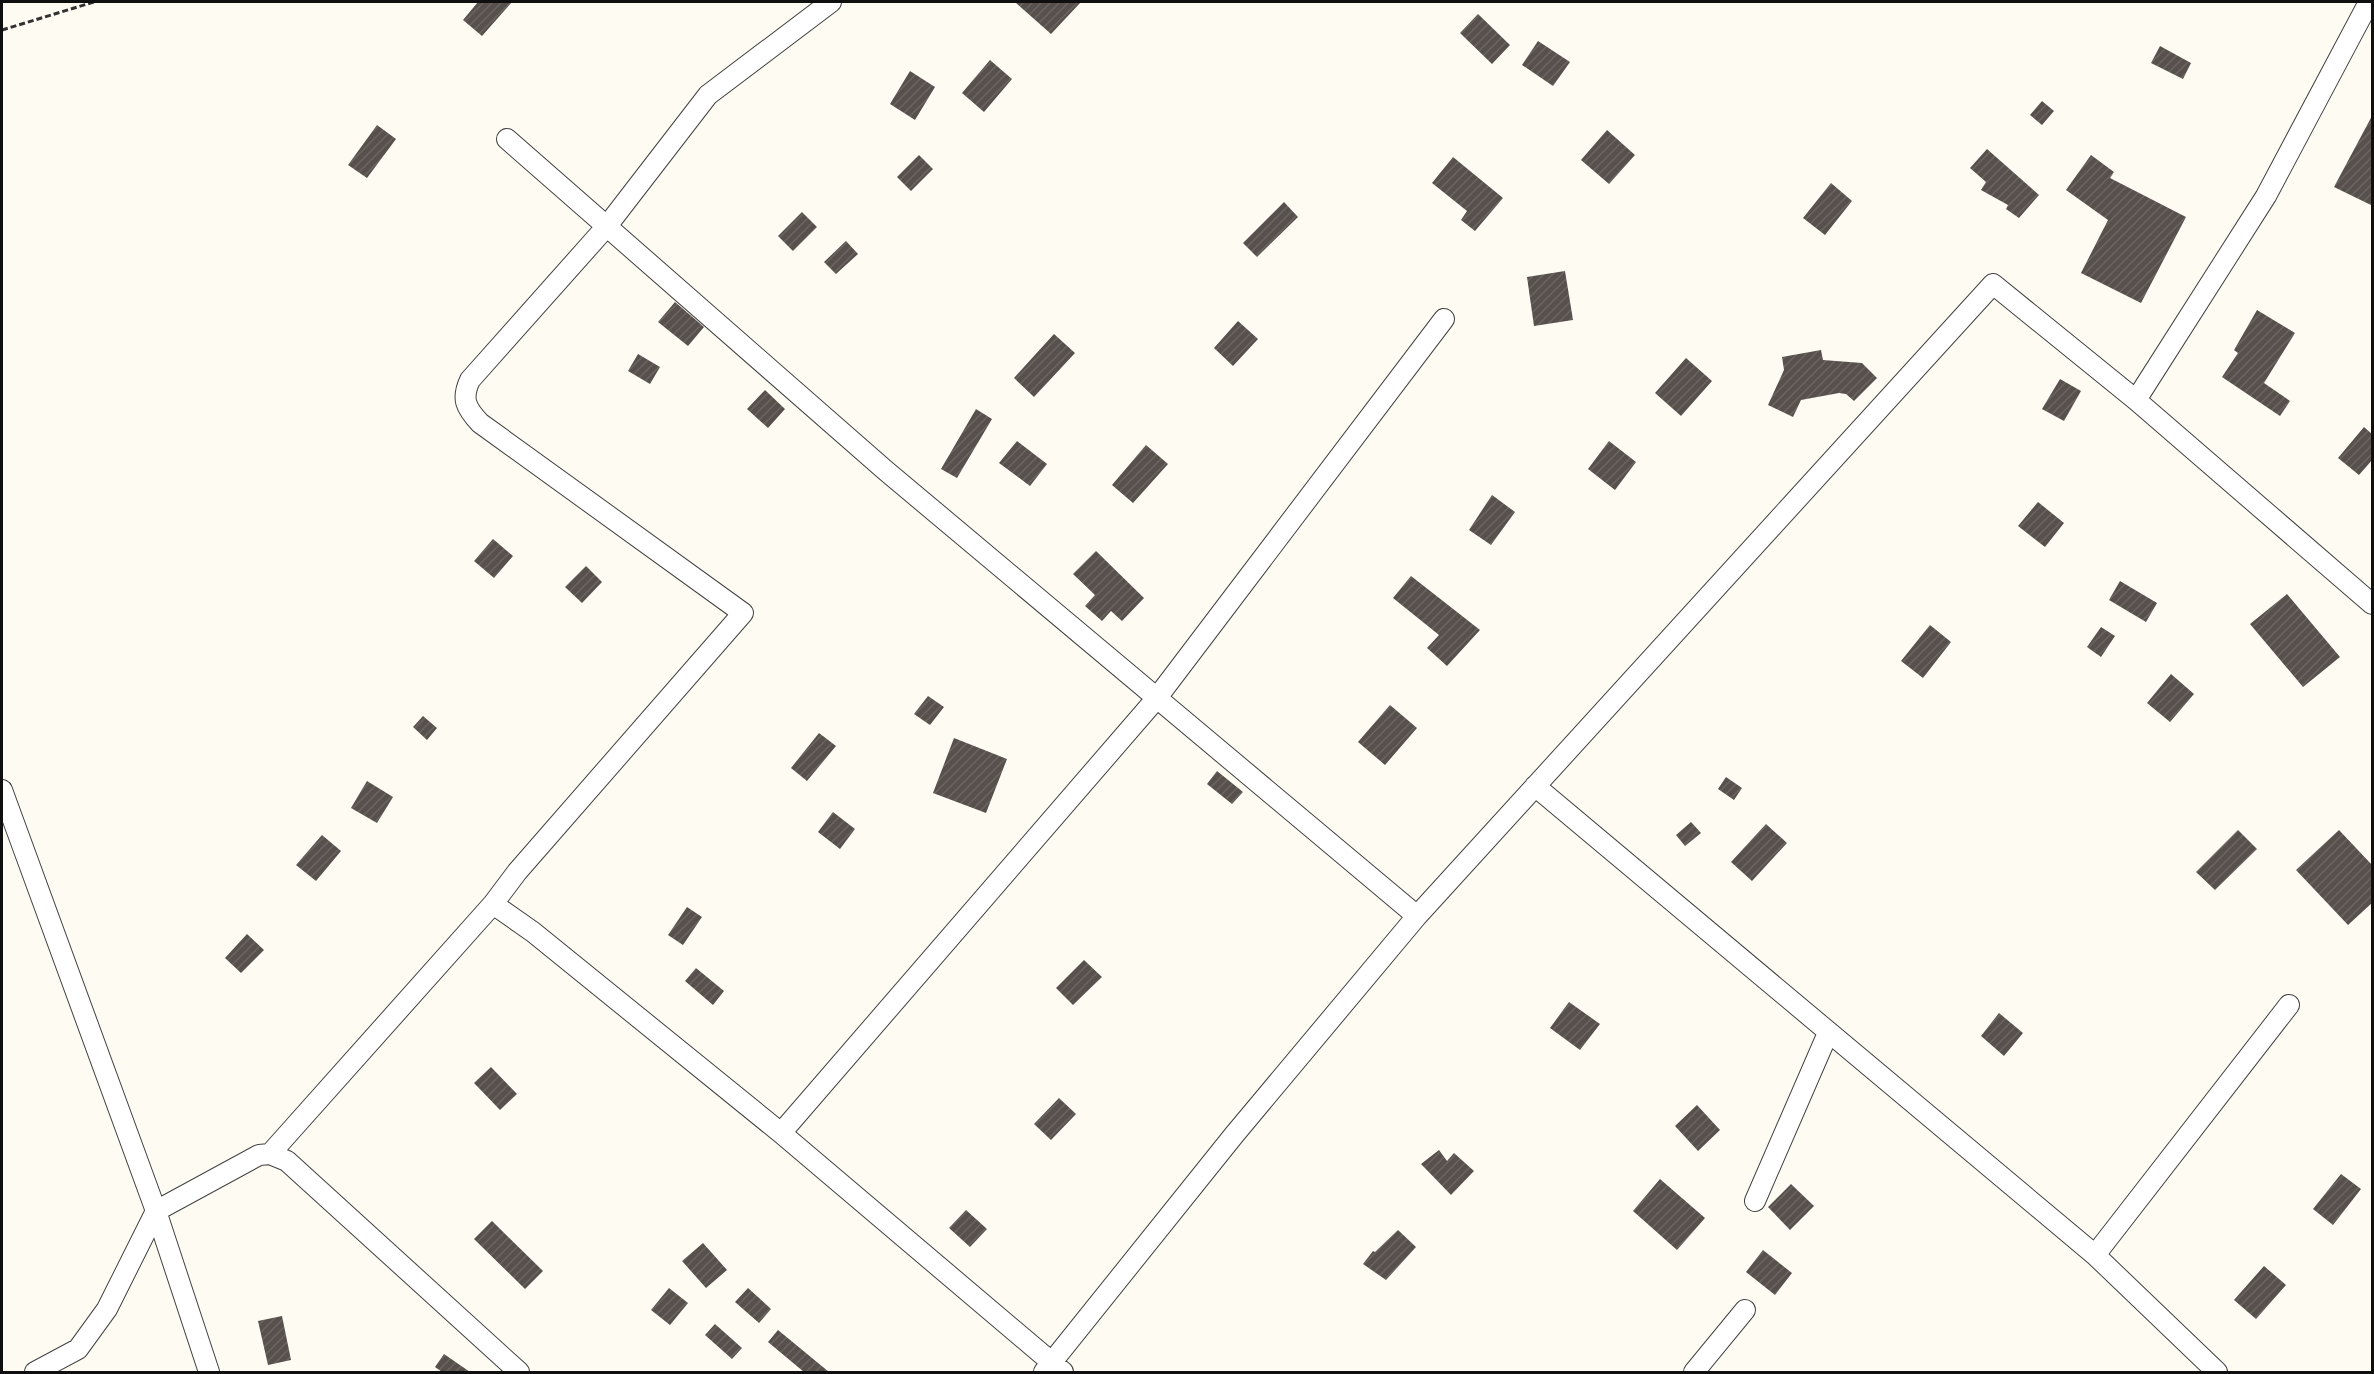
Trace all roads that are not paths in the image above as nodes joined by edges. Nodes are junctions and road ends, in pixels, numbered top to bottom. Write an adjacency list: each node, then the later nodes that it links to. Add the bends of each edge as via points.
1 (831, 2): 4 (street, via 708,95)
2 (2369, 2): 6 (street, via 2266,196)
3 (507, 139): 4 (street)
4 (607, 226): 8 (street, via 885,470); 11 (street, via 470,380 464,392 466,408 480,423 743,614)
5 (1444, 319): 8 (street)
6 (2136, 400): 7 (street); 9 (street, via 1993,284)
7 (2373, 604)
8 (1156, 699): 12 (street); 15 (street)
9 (1535, 786): 12 (street); 14 (street)
10 (2, 790): 18 (street)
11 (493, 904): 15 (street); 16 (street)
12 (1417, 915): 21 (street, via 1227,1144)
13 (2289, 1005): 19 (street)
14 (1828, 1033): 17 (street); 19 (street)
15 (781, 1133): 21 (street)
16 (270, 1154): 18 (street, via 250,1159); 24 (street, via 287,1161)
17 (1755, 1201)
18 (156, 1211): 22 (street, via 107,1309 78,1349); 23 (street)
19 (2095, 1255): 26 (street)
20 (1745, 1311): 25 (street)
21 (1053, 1369)
22 (35, 1372)
23 (210, 1372)
24 (519, 1372)
25 (1694, 1372)
26 (2217, 1372)

